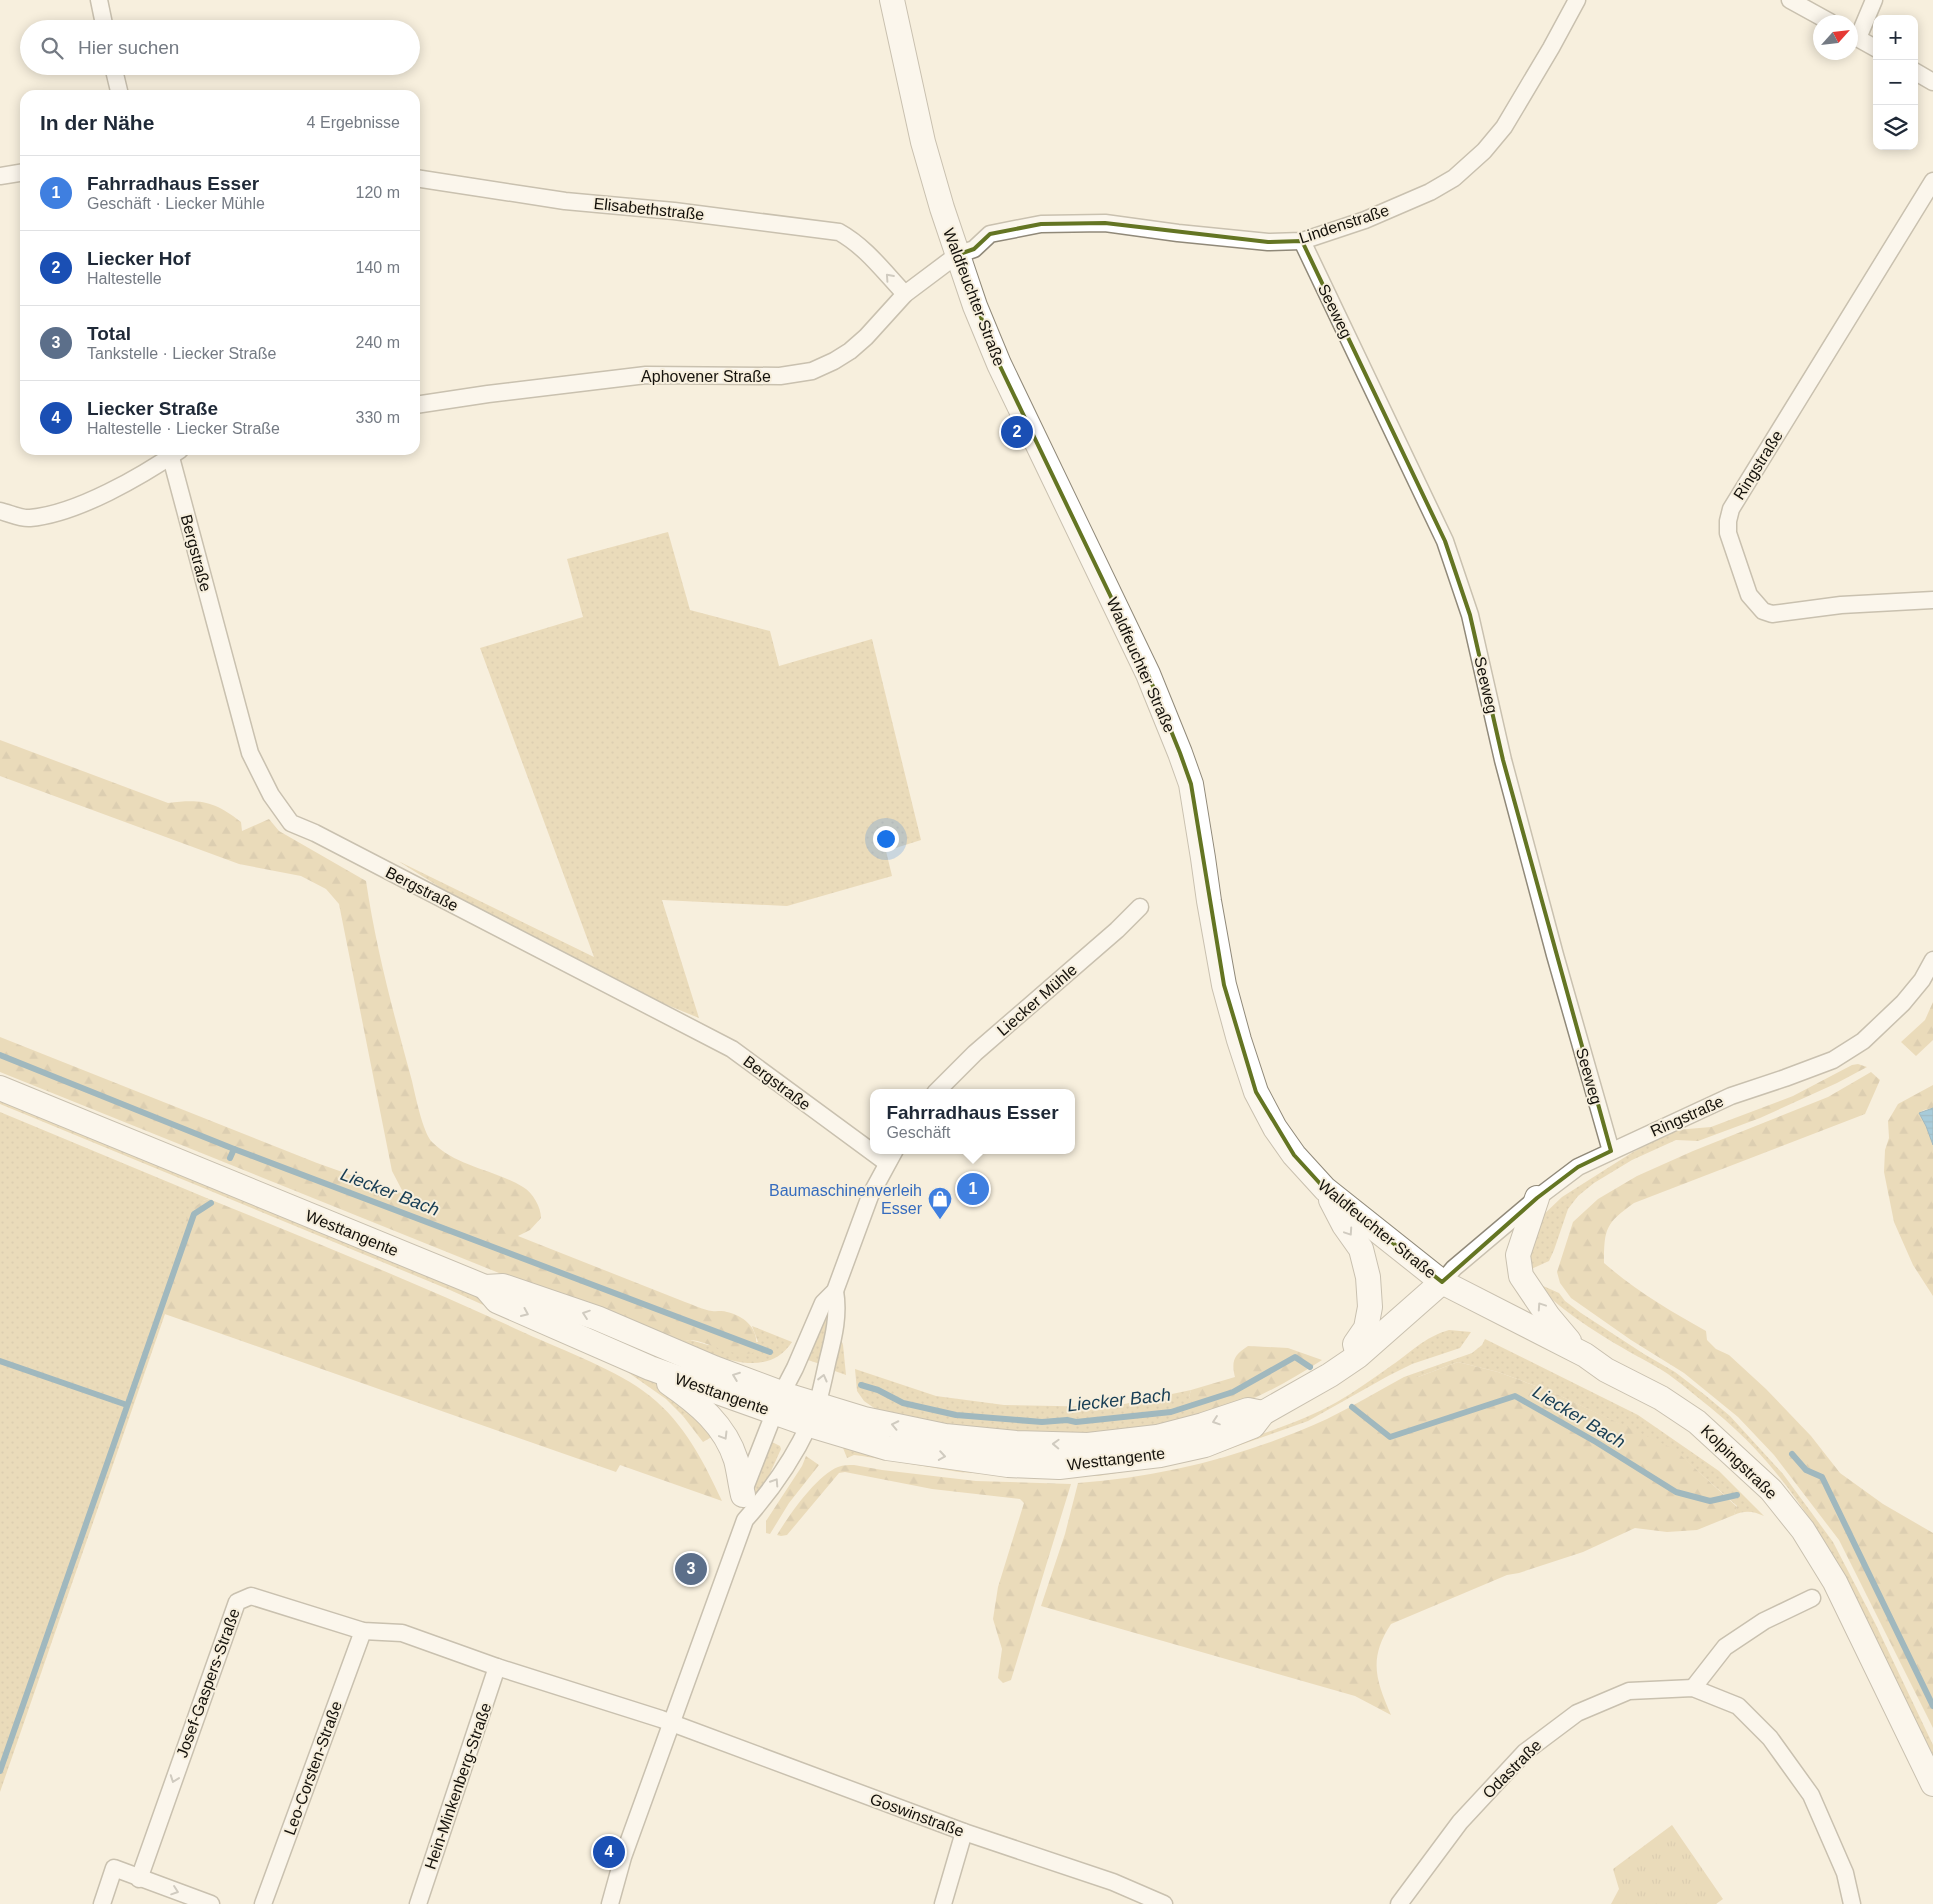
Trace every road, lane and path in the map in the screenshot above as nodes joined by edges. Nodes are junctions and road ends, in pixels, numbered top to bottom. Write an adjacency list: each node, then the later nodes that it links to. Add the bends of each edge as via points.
1 (99, 0): 7 (street)
2 (892, 0): 20 (main road, Waldfeuchter Straße, via 923,142)
3 (1577, 0): 19 (street, Lindenstraße, via 1504,127 1484,151 1454,178 1380,214)
4 (1790, 0): 6 (street)
5 (1874, 0): 8 (street)
6 (1817, 15)
7 (103, 20)
8 (1858, 29)
9 (1858, 38): 10 (street)
10 (1873, 47)
11 (1918, 73): 13 (street)
12 (115, 75): 14 (street)
13 (1933, 82)
14 (119, 90)
15 (20, 173): 16 (street)
16 (0, 176)
17 (420, 179): 21 (street, Elisabethstraße, one-way to 17, via 854,240 839,232 565,200)
18 (1933, 181): 26 (street, Ringstraße, via 1731,509 1728,521 1728,532 1749,595 1763,611 1783,614 1841,605)
19 (1302, 241): 20 (street, Lindenstraße, via 1268,242 1105,223 1041,224 990,234 974,249); 32 (street, Seeweg, via 1445,541 1470,615 1506,769)
20 (957, 255): 21 (street, Aphovener Straße); 34 (main road, Waldfeuchter Straße, via 999,364 1148,674 1180,753 1191,784 1224,985 1256,1092 1294,1155)
21 (905, 294): 22 (street, Aphovener Straße, via 850,351 812,371 780,376 646,375)
22 (420, 404)
23 (168, 455): 25 (street, via 120,487 62,512 28,519)
24 (174, 455): 31 (street, Bergstraße, via 250,753 291,823 732,1049)
25 (0, 511)
26 (1933, 600)
27 (1140, 907): 30 (street, Liecker Mühle, via 975,1053)
28 (1933, 960): 32 (street, Ringstraße, via 1903,1003 1863,1041 1833,1060 1731,1096)
29 (0, 1088): 37 (main road, Westtangente)
30 (939, 1089)
31 (870, 1143)
32 (1610, 1151): 35 (street, Ringstraße, via 1578,1167)
33 (891, 1157): 38 (street, via 870,1196)
34 (1325, 1189): 36 (main road, Waldfeuchter Straße); 40 (main road, one-way to 40, via 1361,1249 1368,1277 1370,1307 1366,1328 1355,1344)
35 (1538, 1198): 36 (street, Ringstraße, via 1454,1268); 39 (main road, one-way to 35, via 1548,1316 1521,1276 1518,1255)
36 (1442, 1282): 39 (main road, Kolpingstraße); 40 (main road)
37 (485, 1287): 41 (main road, Westtangente, one-way to 41, via 497,1301); 42 (main road, one-way to 37, via 714,1368 597,1318 503,1286)
38 (835, 1291): 42 (street, via 823,1303); 43 (street, one-way to 38, via 837,1316)
39 (1585, 1355): 51 (main road, Kolpingstraße, via 1697,1422 1772,1490 1803,1530 1834,1582)
40 (1358, 1356): 43 (main road, via 1263,1413 1248,1410 1157,1437 1088,1445 1016,1443 945,1436 864,1419)
41 (650, 1368): 42 (main road, Westtangente); 44 (main road, one-way to 44, via 690,1397 721,1430 736,1461)
42 (778, 1403): 43 (main road); 44 (street)
43 (813, 1415): 45 (street, one-way to 43, via 763,1500 798,1446)
44 (742, 1495): 45 (street)
45 (745, 1520): 50 (street)
46 (1812, 1598): 49 (street, via 1764,1621 1725,1647)
47 (363, 1631): 48 (street, Josef-Gaspers-Straße, via 402,1633); 53 (street, Josef-Gaspers-Straße, one-way to 53, via 251,1596 237,1602); 56 (street, Leo-Corsten-Straße)
48 (497, 1667): 50 (street, Josef-Gaspers-Straße); 57 (street, Hein-Minkenberg-Straße)
49 (1693, 1688): 61 (street, Odastraße, via 1629,1692 1577,1713 1525,1752 1460,1822); 62 (street, Odastraße, via 1738,1706 1770,1738 1811,1795 1845,1873)
50 (672, 1723): 52 (street, Goswinstraße); 58 (street, via 619,1868)
51 (1933, 1784)
52 (964, 1832): 59 (street); 60 (street, Goswinstraße, via 1113,1882)
53 (139, 1879): 54 (street, via 114,1868); 55 (street, one-way to 55)
54 (102, 1904)
55 (211, 1904)
56 (264, 1904)
57 (418, 1904)
58 (610, 1904)
59 (943, 1904)
60 (1164, 1904)
61 (1399, 1904)
62 (1852, 1904)

